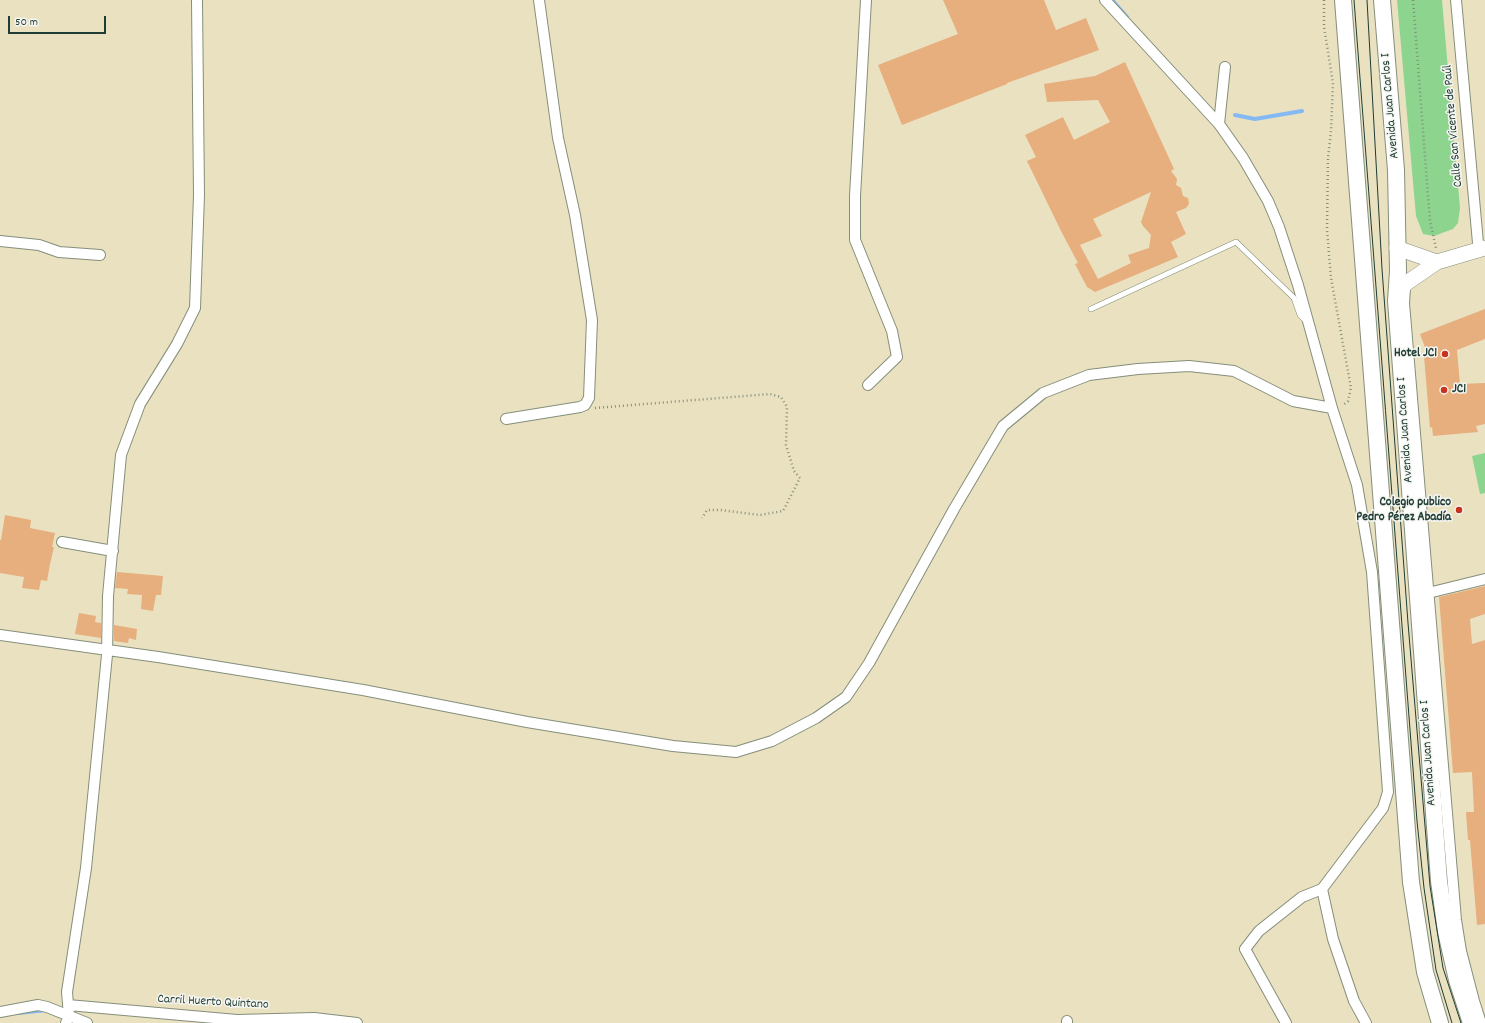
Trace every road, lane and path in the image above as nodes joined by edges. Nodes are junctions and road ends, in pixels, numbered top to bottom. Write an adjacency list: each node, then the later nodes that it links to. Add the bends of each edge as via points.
1 (197, 0): 26 (street, via 199,196 195,308 177,344 140,404 121,455)
2 (539, 0): 21 (street, via 558,138 575,215 592,320 589,398)
3 (866, 0): 20 (street, via 855,196 855,240 892,331 897,357)
4 (1105, 0): 11 (street)
5 (1324, 0): 22 (path, via 1324,27 1333,83 1327,230 1331,278 1351,388 1351,395 1345,405)
6 (1343, 0): 38 (main road, Avenida Juan Carlos I, via 1411,882 1426,972)
7 (1382, 0): 13 (main road, Avenida Juan Carlos I, via 1396,170)
8 (1413, 0): 16 (path, via 1430,221)
9 (1456, 0): 14 (street, Calle San Vicente de Paúl, via 1478,243)
10 (1225, 67): 11 (street)
11 (1219, 124): 19 (street, via 1268,201 1289,256)
12 (0, 241): 15 (street, via 39,244 59,252)
13 (1397, 248): 16 (street); 17 (main road, Avenida Juan Carlos I)
14 (1483, 249): 16 (street)
15 (100, 255)
16 (1438, 262): 17 (street, via 1416,276)
17 (1402, 277): 28 (street); 39 (main road, Avenida Juan Carlos I, via 1396,300 1439,881 1446,932 1457,980)
18 (1091, 309): 19 (lane, via 1236,242 1294,298 1300,315)
19 (1308, 323): 22 (street)
20 (868, 385)
21 (585, 405): 23 (street); 24 (path, via 592,408 770,394 781,397 786,407 786,445 794,472 800,478 783,511 760,515 707,510)
22 (1332, 408): 30 (street, via 1293,401 1234,371 1190,366 1089,375 1043,393 1003,426 869,663 846,697 816,718 772,741 736,752 674,746 527,722 363,690); 31 (street, via 1357,484 1372,572 1388,792 1383,808)
23 (506, 419)
24 (702, 518)
25 (62, 542): 26 (street)
26 (113, 551): 30 (street, via 108,596)
27 (1485, 579): 28 (street)
28 (1428, 593): 40 (street, via 1456,920 1461,951)
29 (0, 635): 30 (street)
30 (108, 651): 33 (street, via 86,868 67,992)
31 (1322, 889): 36 (street, via 1302,897 1259,931 1245,949); 37 (street, via 1333,939 1354,1001)
32 (0, 1012): 33 (street, via 38,1006)
33 (68, 1015): 34 (street); 35 (street, Carril Huerto Quintano, via 237,1020 314,1018)
34 (87, 1023)
35 (356, 1023)
36 (1286, 1023)
37 (1366, 1023)
38 (1440, 1023)
39 (1471, 1023)
40 (1482, 1023)

